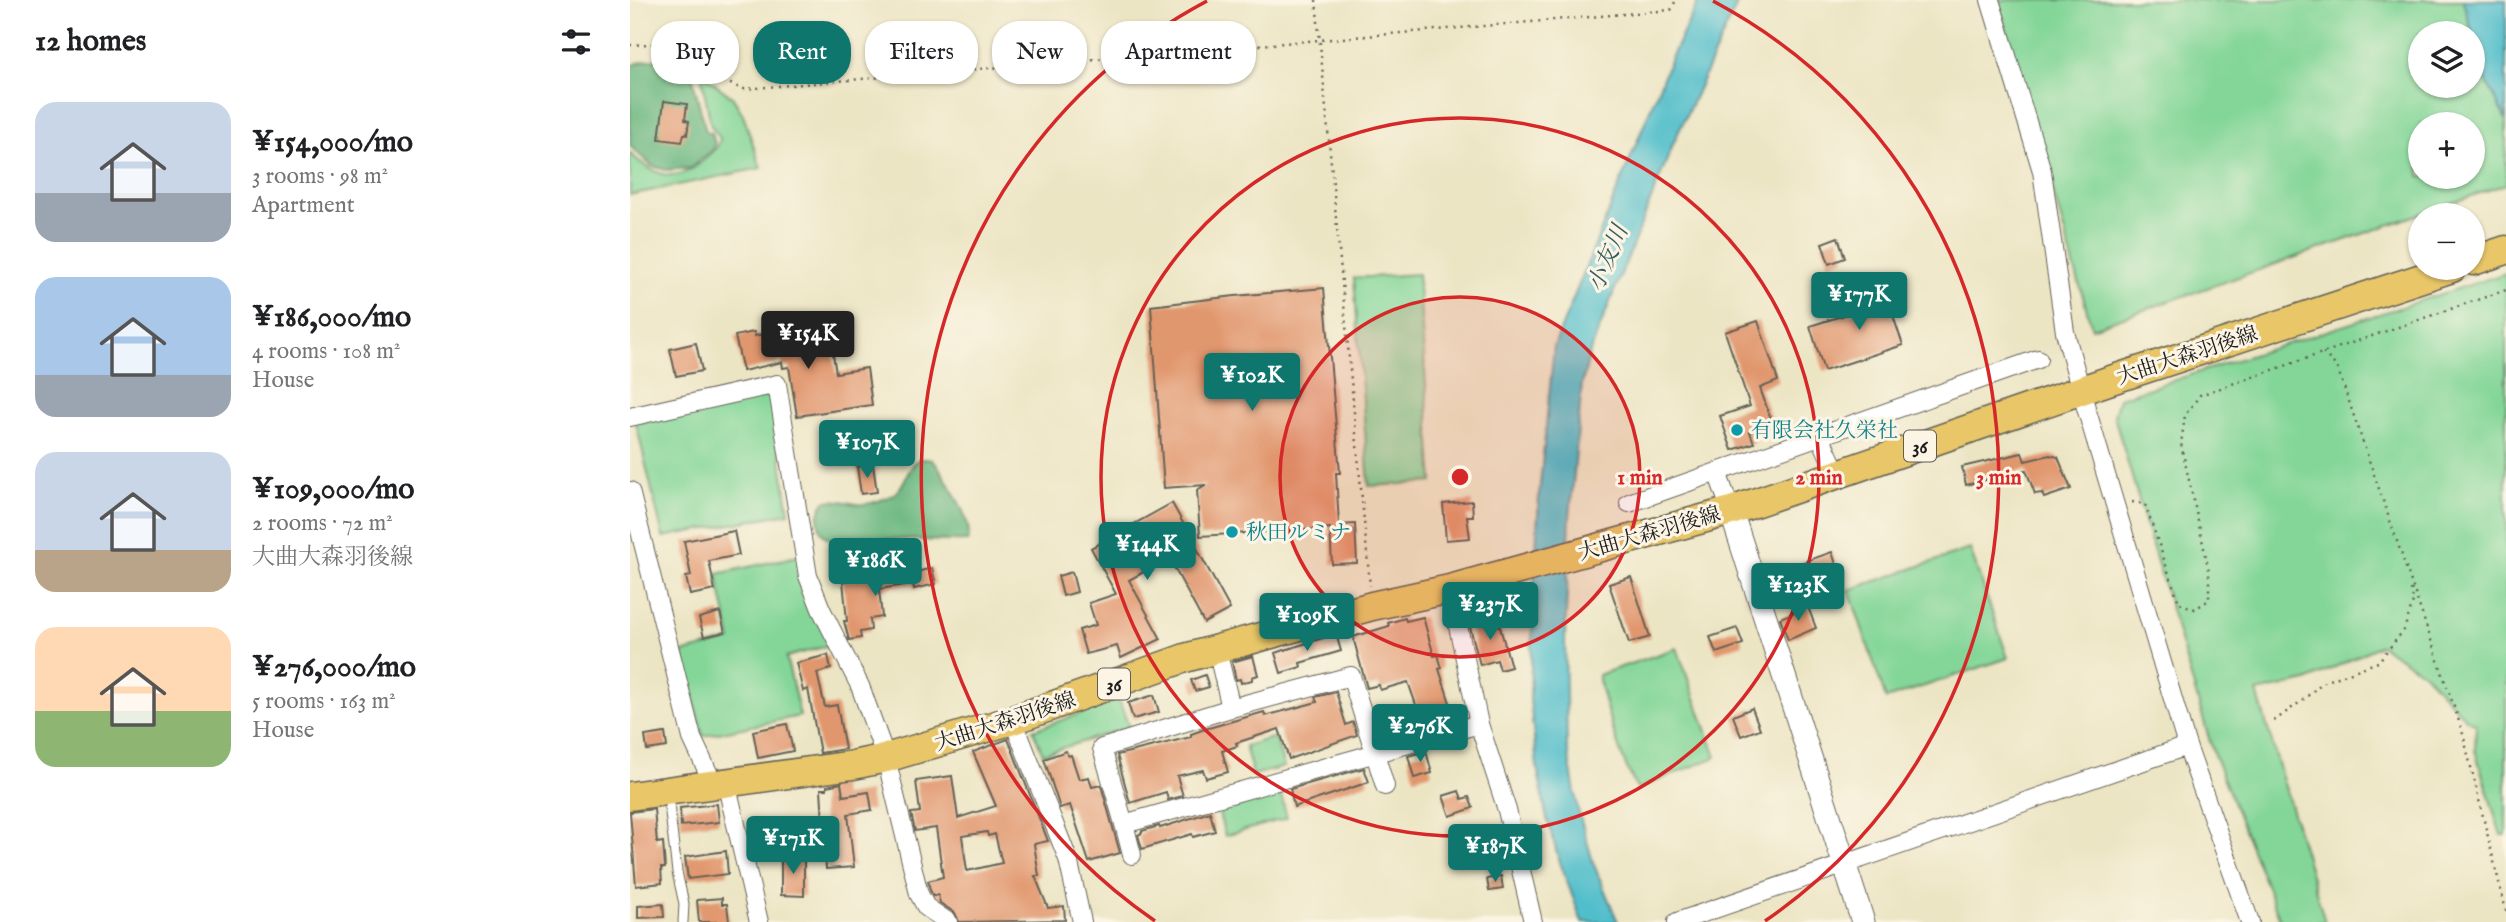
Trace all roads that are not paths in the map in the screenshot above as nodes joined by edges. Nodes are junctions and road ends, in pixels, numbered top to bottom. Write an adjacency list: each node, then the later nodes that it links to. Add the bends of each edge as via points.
1 (1990, 0): 6 (street, via 2042,171 2065,332)
2 (2506, 250): 3 (main road)
3 (2485, 257)
4 (2415, 280): 6 (main road, 大曲大森羽後線 / 36)
5 (2038, 359): 8 (street)
6 (2081, 391): 10 (main road, 大曲大森羽後線 / 36); 19 (street)
7 (630, 417): 21 (street, via 777,384 808,576 860,686)
8 (1820, 436): 9 (street); 10 (street)
9 (1717, 472): 12 (street); 13 (street)
10 (1837, 474): 13 (main road, 大曲大森羽後線 / 36)
11 (631, 502): 22 (street, via 692,738)
12 (1629, 503)
13 (1731, 511): 14 (main road, 大曲大森羽後線 / 36); 28 (street)
14 (1450, 589): 15 (main road, 大曲大森羽後線 / 36); 18 (street)
15 (1217, 650): 16 (street); 17 (main road, 大曲大森羽後線 / 36)
16 (1231, 708): 20 (street, via 1351,676); 26 (street, via 1102,748)
17 (1013, 720): 21 (main road, 大曲大森羽後線 / 36); 32 (street, via 1068,859)
18 (1479, 724): 20 (street); 33 (street, via 1507,810)
19 (2187, 746): 28 (street); 36 (street)
20 (1373, 753): 23 (street); 26 (street)
21 (886, 758): 22 (main road, 大曲大森羽後線 / 36); 31 (street, via 919,894 926,907)
22 (719, 783): 24 (main road, 大曲大森羽後線 / 36); 30 (street)
23 (1385, 786)
24 (667, 790): 25 (main road, 大曲大森羽後線 / 36); 29 (lane)
25 (630, 796)
26 (1124, 824): 27 (street)
27 (1132, 855)
28 (1843, 863): 34 (street); 35 (street)
29 (683, 922)
30 (759, 922)
31 (948, 922)
32 (1082, 922)
33 (1533, 922)
34 (1677, 922)
35 (1863, 922)
36 (2250, 922)

